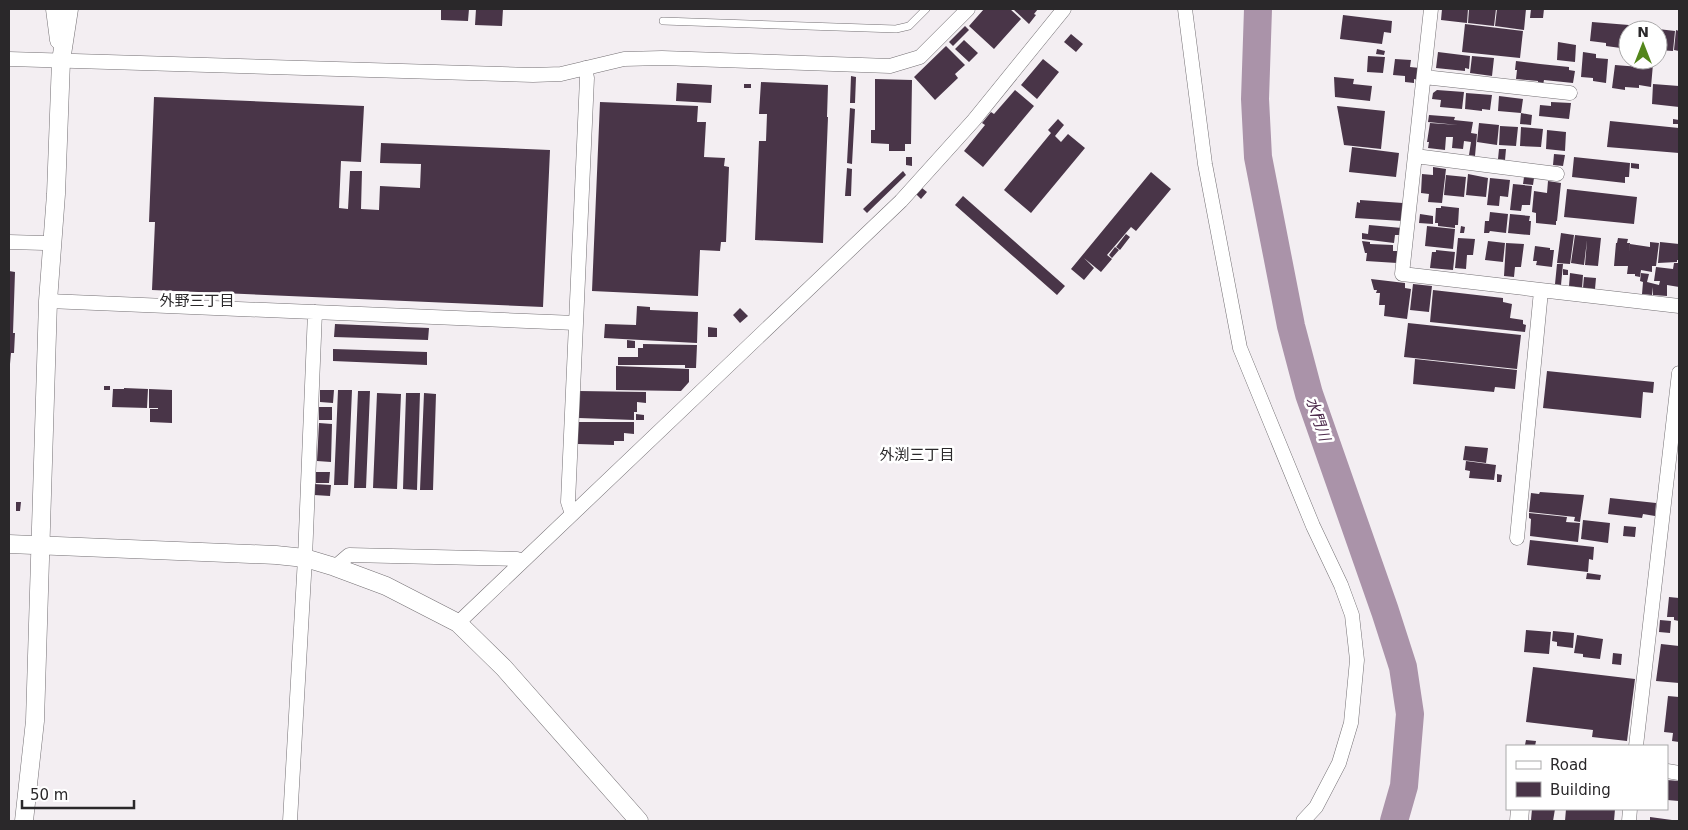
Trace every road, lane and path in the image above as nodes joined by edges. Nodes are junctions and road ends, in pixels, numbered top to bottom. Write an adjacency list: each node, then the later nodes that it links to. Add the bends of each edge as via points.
1 (55, 9): 10 (street)
2 (70, 9): 10 (street)
3 (926, 9): 8 (lane, via 909,26 896,29)
4 (968, 9): 11 (street, via 920,56 890,66 662,58 624,59)
5 (1064, 9): 24 (street, via 974,120 901,201)
6 (1184, 9): 36 (street, via 1205,164 1240,348 1352,615 1356,660 1351,723 1339,763 1316,807)
7 (1431, 9): 12 (street)
8 (663, 21)
9 (9, 59): 10 (street)
10 (61, 61): 11 (street, via 534,75 561,74); 17 (street)
11 (585, 68): 22 (street)
12 (1424, 77): 13 (street); 14 (street)
13 (1570, 93)
14 (1415, 156): 15 (street); 18 (street, via 1402,274)
15 (1556, 174)
16 (9, 242): 17 (street)
17 (52, 245): 19 (street)
18 (1541, 291): 20 (street); 25 (street)
19 (48, 301): 21 (street); 27 (street)
20 (1679, 306)
21 (315, 312): 22 (street); 28 (street)
22 (576, 323): 24 (street, via 568,502)
23 (1679, 373): 32 (street)
24 (572, 514): 29 (street)
25 (1517, 538)
26 (9, 544): 27 (street)
27 (41, 545): 28 (street); 33 (street, via 34,721)
28 (305, 558): 30 (street); 34 (street)
29 (522, 562): 30 (street, via 517,559 349,555); 31 (street)
30 (335, 567): 31 (street, via 386,586)
31 (458, 623): 35 (street, via 504,668)
32 (1636, 745)
33 (24, 821)
34 (290, 821)
35 (638, 821)
36 (1303, 821)

